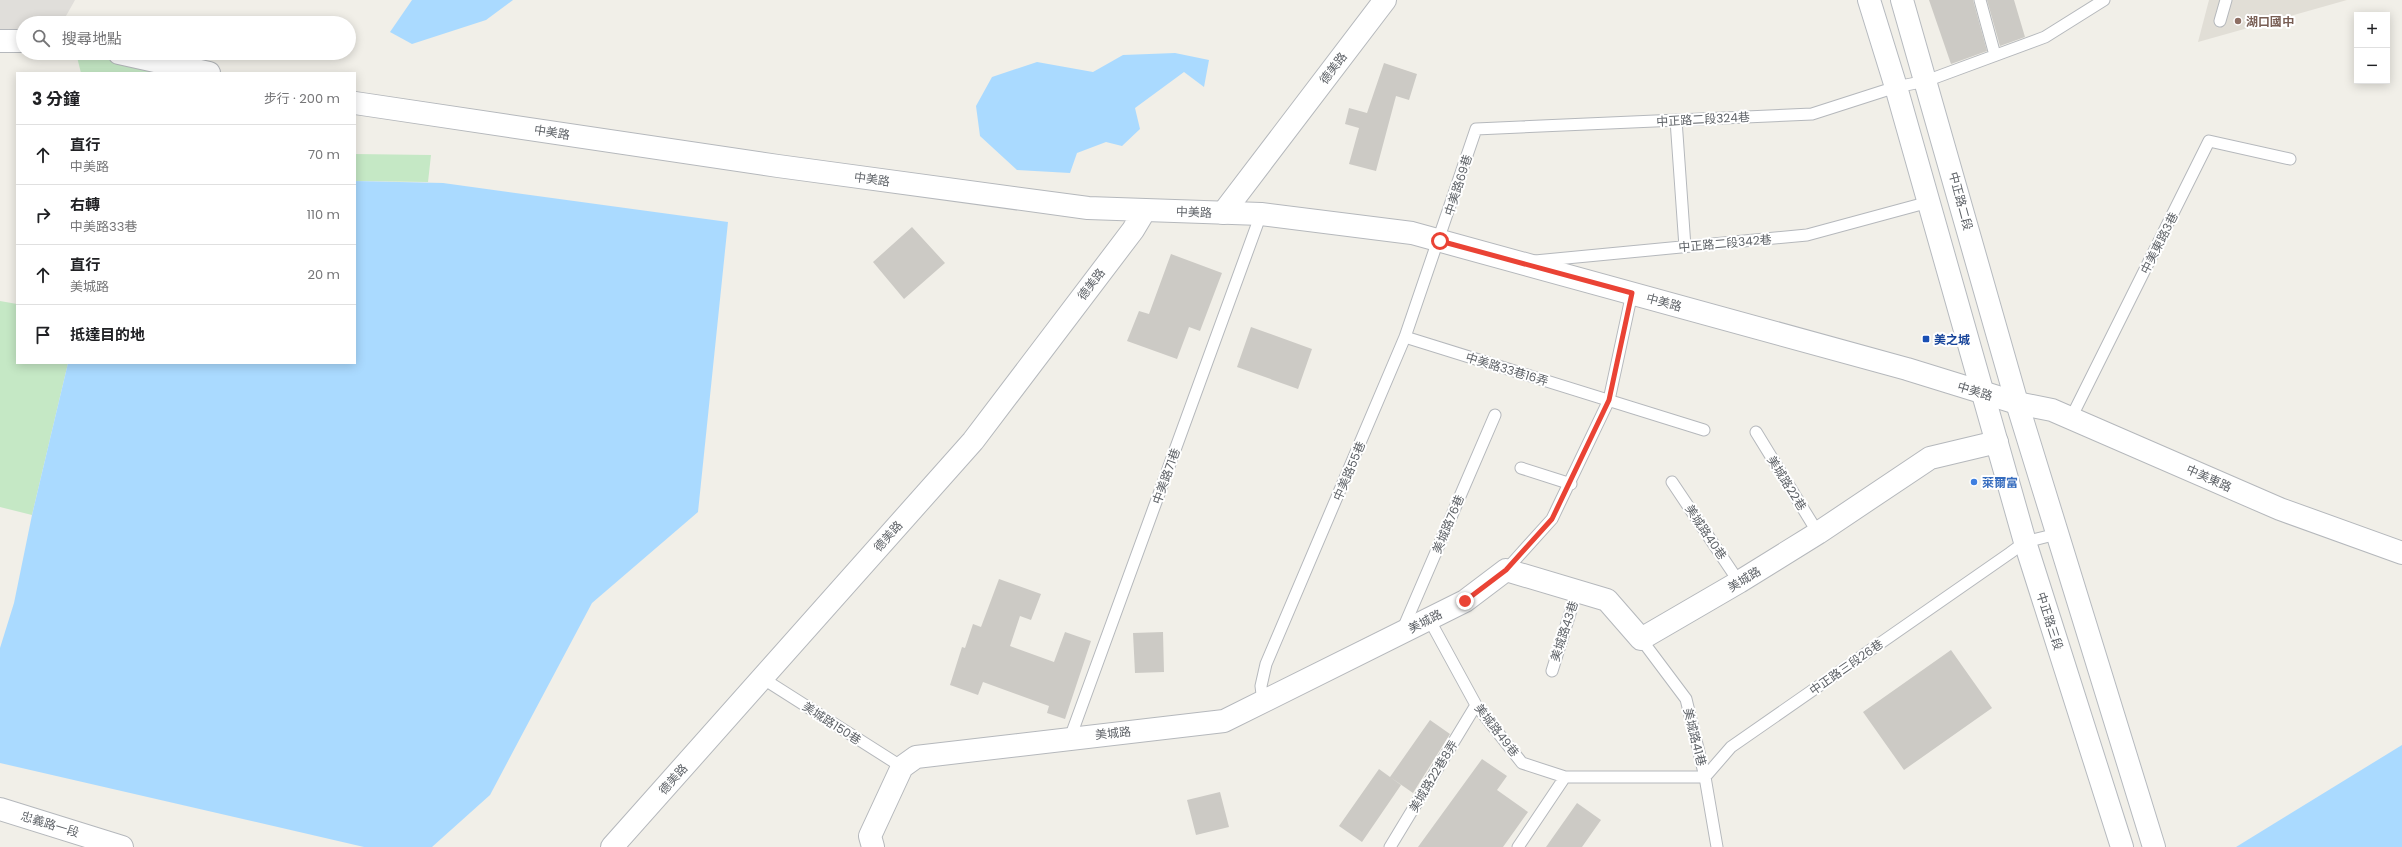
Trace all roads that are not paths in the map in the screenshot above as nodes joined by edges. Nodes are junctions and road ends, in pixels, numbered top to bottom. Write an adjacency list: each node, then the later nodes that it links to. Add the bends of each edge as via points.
1 (1384, 0): 21 (street, 德美路)
2 (1869, 0): 14 (street)
3 (1902, 0): 13 (street, 中正路二段)
4 (1980, 0): 10 (lane)
5 (2104, 0): 10 (lane, 中正路二段324巷, via 2045,37)
6 (2226, 0): 7 (lane)
7 (2220, 21)
8 (0, 41): 9 (street)
9 (16, 41)
10 (1995, 55): 13 (lane, 中正路二段324巷)
11 (150, 60): 12 (street)
12 (204, 72)
13 (1926, 81): 14 (lane, 中正路二段324巷); 30 (street, 中正路二段)
14 (1896, 87): 16 (lane, 中正路二段324巷, via 1812,114); 19 (street)
15 (356, 103): 20 (street, 中美路, via 778,166 1088,208)
16 (1676, 120): 17 (lane, 中正路二段324巷); 24 (lane)
17 (1476, 129): 23 (lane, 中美路69巷)
18 (2290, 160): 32 (lane, 中美東路3巷, via 2209,141)
19 (1929, 202): 24 (lane, 中正路二段342巷, via 1807,235); 28 (street)
20 (1144, 210): 21 (street, 中美路); 50 (street, 德美路, via 1133,230 973,441)
21 (1222, 213): 22 (street, 中美路)
22 (1261, 214): 23 (street, 中美路, via 1412,233); 53 (lane, 中美路71巷)
23 (1440, 241): 25 (street, 中美路); 27 (lane, 中美路55巷)
24 (1685, 247): 25 (lane, 中正路二段342巷)
25 (1518, 262): 26 (street, 中美路)
26 (1632, 293): 28 (street, 中美路, via 1907,369); 29 (lane)
27 (1405, 337): 29 (lane, 中美路33巷16弄); 51 (lane, 中美路55巷, via 1266,664 1261,686)
28 (1983, 394): 30 (street, 中美路); 35 (street, 中正路三段)
29 (1609, 400): 33 (lane, 中美路33巷16弄); 38 (lane)
30 (2017, 403): 32 (street, 中美東路, via 2052,410); 40 (street)
31 (1495, 415): 47 (lane, 美城路76巷)
32 (2071, 418): 42 (street, 中美東路, via 2280,509)
33 (1704, 430)
34 (1756, 432): 39 (lane, 美城路22巷)
35 (1997, 442): 39 (street, 美城路, via 1930,458); 41 (street, 中正路三段)
36 (1521, 468): 38 (lane)
37 (1672, 482): 44 (lane, 美城路40巷)
38 (1571, 484): 43 (lane, via 1552,519)
39 (1818, 533): 44 (street, 美城路)
40 (2057, 534): 41 (lane, 中正路三段26巷); 65 (street)
41 (2025, 542): 56 (lane, 中正路三段26巷, via 1731,747); 64 (street, 中正路三段)
42 (2402, 553)
43 (1506, 570): 45 (street); 46 (street, 美城路, via 1465,601)
44 (1739, 582): 48 (street, 美城路)
45 (1577, 591): 48 (street, via 1607,600); 49 (lane, 美城路43巷)
46 (1429, 619): 47 (street, 美城路); 52 (lane, 美城路49巷)
47 (1401, 633): 51 (street, 美城路)
48 (1641, 639): 56 (lane, 美城路41巷, via 1686,699)
49 (1552, 671)
50 (762, 678): 54 (lane, 美城路150巷); 60 (street, 德美路)
51 (1263, 702): 53 (street, 美城路, via 1224,721)
52 (1476, 705): 55 (lane, 美城路49巷, via 1522,763); 61 (lane, 美城路22巷8弄)
53 (1070, 738): 54 (street, 美城路, via 916,757)
54 (902, 767): 58 (street)
55 (1565, 777): 56 (lane, 美城路49巷); 62 (lane)
56 (1705, 777): 63 (lane)
57 (0, 808): 59 (street, 忠義路一段)
58 (868, 843)
59 (122, 847)
60 (612, 847)
61 (1390, 847)
62 (1518, 847)
63 (1717, 847)
64 (2122, 847)
65 (2154, 847)

